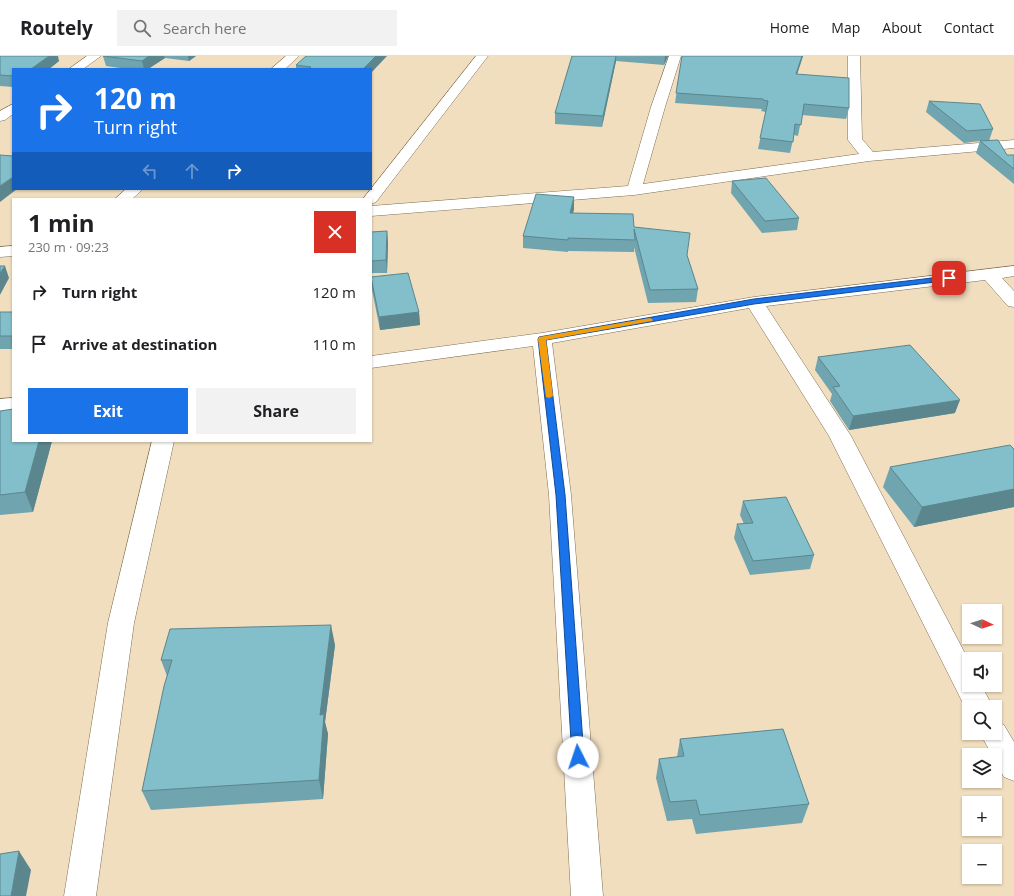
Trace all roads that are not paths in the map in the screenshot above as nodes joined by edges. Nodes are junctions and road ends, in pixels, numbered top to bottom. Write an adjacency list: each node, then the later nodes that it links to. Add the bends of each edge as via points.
1 (95, 56): 6 (street)
2 (293, 56): 7 (street)
3 (482, 56): 15 (street)
4 (675, 56): 13 (street)
5 (854, 56): 11 (street, via 855,140)
6 (77, 68)
7 (278, 68)
8 (12, 109): 9 (street)
9 (0, 117)
10 (1014, 144): 11 (street)
11 (869, 157): 13 (street)
12 (134, 190): 14 (street)
13 (634, 190): 16 (street)
14 (124, 198)
15 (372, 198)
16 (372, 211)
17 (12, 251): 18 (street)
18 (0, 252)
19 (1014, 271): 20 (street)
20 (995, 280): 21 (street); 22 (street)
21 (1014, 302)
22 (757, 307): 23 (street); 28 (street, via 840,436)
23 (542, 339): 24 (street); 32 (street, via 560,495)
24 (372, 362)
25 (12, 404): 26 (street)
26 (0, 405)
27 (163, 442): 31 (street, via 121,623)
28 (975, 700)
29 (998, 740): 30 (street)
30 (1014, 768)
31 (80, 896)
32 (587, 896)

